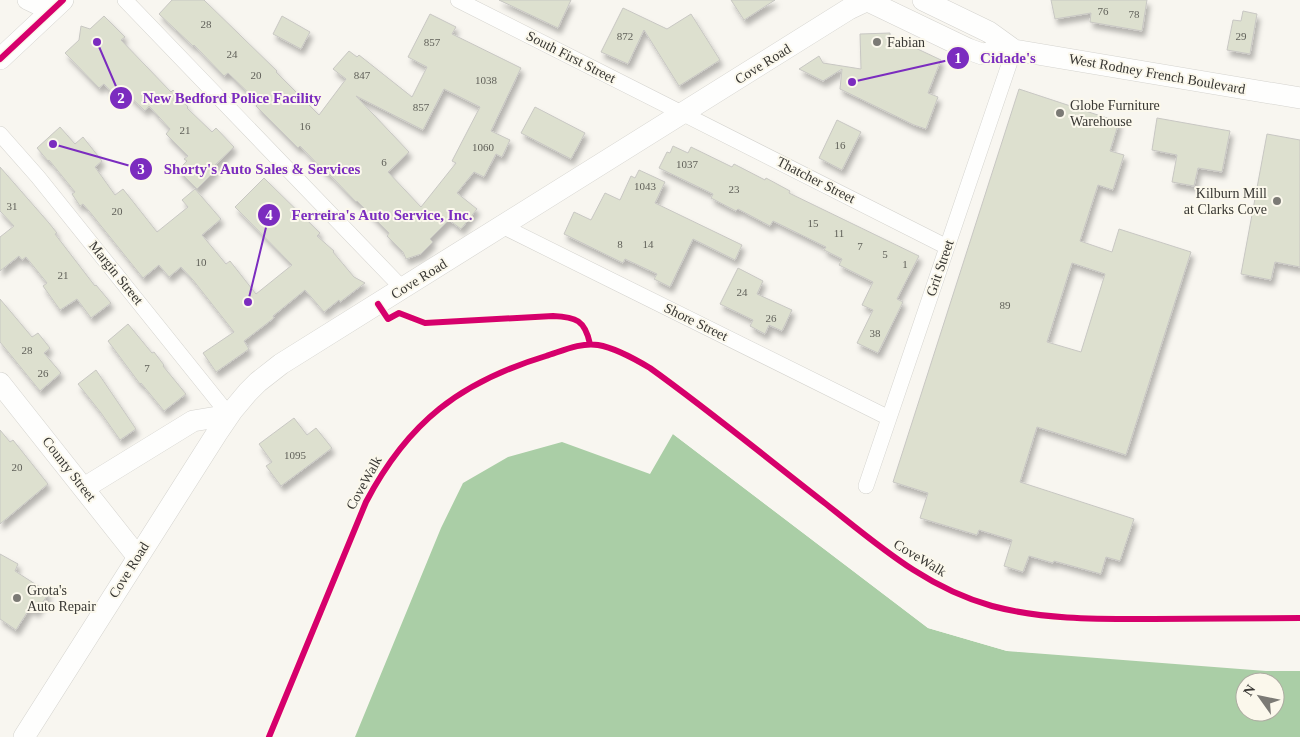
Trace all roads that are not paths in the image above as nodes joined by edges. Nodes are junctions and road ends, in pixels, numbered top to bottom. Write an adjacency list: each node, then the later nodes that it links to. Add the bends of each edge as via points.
1 (27, 0): 6 (street)
2 (125, 0): 14 (street)
3 (458, 0): 10 (street, South First Street)
4 (867, 0): 7 (main road, West Rodney French Boulevard, via 975,52); 10 (main road, Cove Road)
5 (923, 0): 7 (main road, West Rodney French Boulevard, via 989,32)
6 (56, 6): 8 (main road)
7 (1014, 50): 9 (main road, West Rodney French Boulevard); 13 (street, Grit Street)
8 (0, 59)
9 (1300, 98)
10 (684, 113): 12 (main road, Cove Road); 13 (street, Thatcher Street)
11 (0, 134): 16 (street, Margin Street)
12 (502, 226): 14 (main road, Cove Road); 17 (street, Shore Street)
13 (947, 246): 17 (street, Grit Street)
14 (403, 289): 16 (main road, Cove Road, via 281,364 258,382)
15 (0, 383): 19 (main road, County Street)
16 (229, 415): 19 (main road, via 193,420); 20 (main road, Cove Road)
17 (889, 418): 18 (street, Grit Street)
18 (866, 486)
19 (84, 488): 20 (main road, County Street)
20 (137, 556): 21 (main road, Cove Road)
21 (24, 737)

